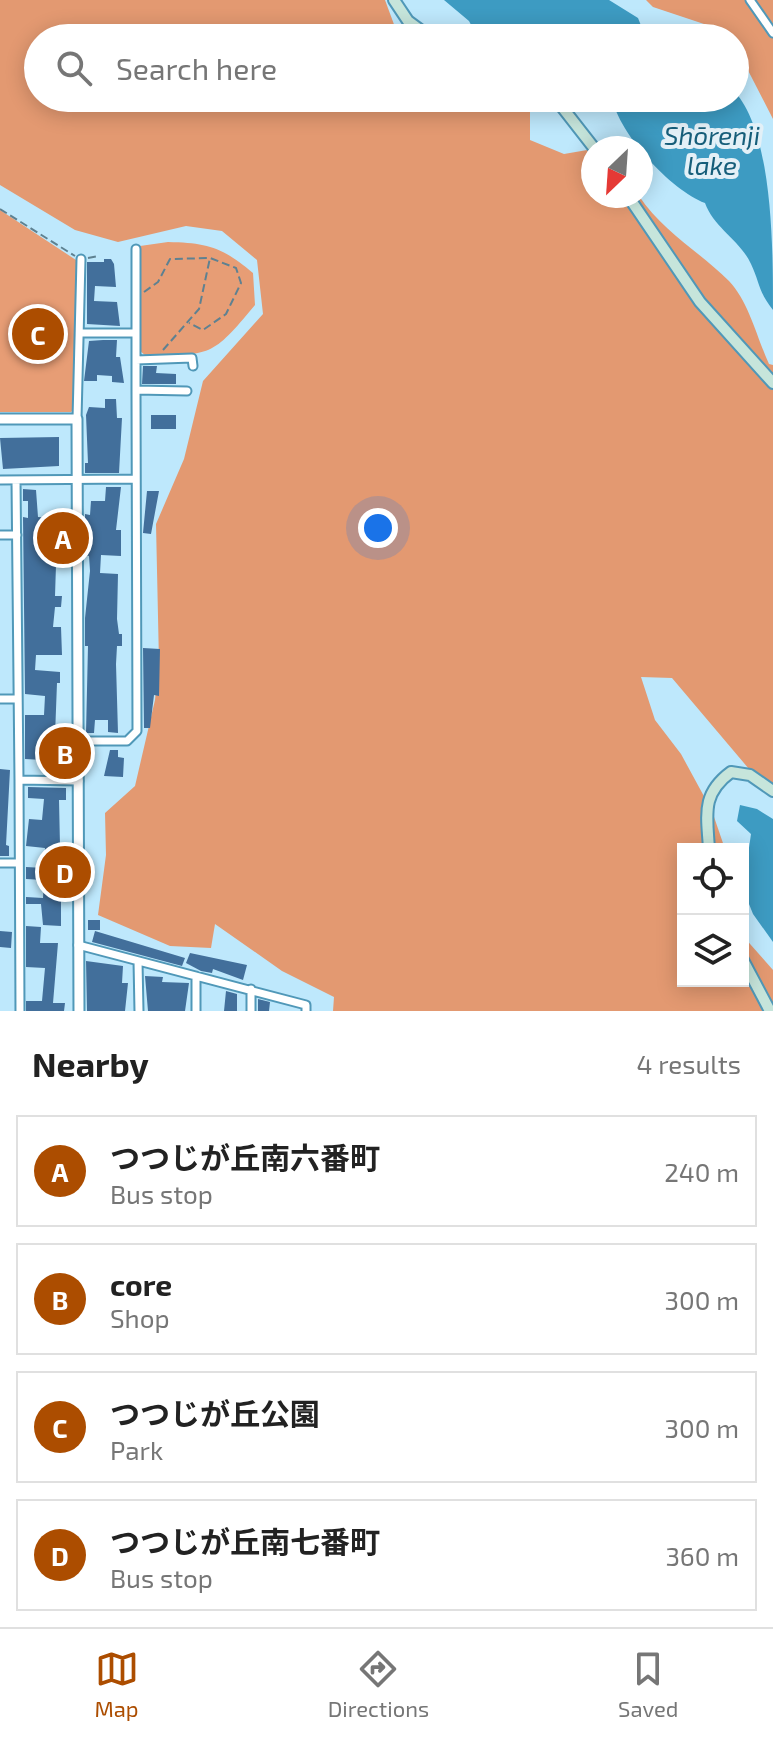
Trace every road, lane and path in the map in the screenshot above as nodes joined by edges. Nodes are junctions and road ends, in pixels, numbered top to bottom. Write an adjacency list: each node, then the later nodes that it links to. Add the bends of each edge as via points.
1 (394, 0): 3 (main road)
2 (750, 0): 4 (street)
3 (412, 24)
4 (773, 33)
5 (566, 112): 6 (main road)
6 (585, 136)
7 (636, 208): 20 (main road, via 700,302)
8 (0, 209): 12 (path)
9 (136, 249): 13 (street)
10 (99, 256): 12 (path)
11 (210, 258): 13 (path, via 170,259 158,282); 14 (path, via 201,305); 14 (path, via 236,268 241,283 218,322 203,330)
12 (81, 259): 15 (street)
13 (135, 296): 16 (street)
14 (189, 323): 17 (path, via 164,346)
15 (80, 333): 16 (street); 24 (street)
16 (136, 333): 18 (street)
17 (163, 359): 18 (street); 19 (street, via 192,358)
18 (136, 360): 21 (street)
19 (193, 366)
20 (773, 383)
21 (136, 390): 22 (street); 26 (street)
22 (187, 391)
23 (0, 419): 24 (street)
24 (77, 419): 25 (street)
25 (77, 479): 26 (street); 28 (street); 33 (street)
26 (135, 479): 33 (street, via 137,731 127,741)
27 (0, 480): 28 (street)
28 (16, 480): 30 (street)
29 (0, 535): 30 (street)
30 (17, 535): 32 (street)
31 (0, 699): 32 (street)
32 (18, 699): 34 (street)
33 (78, 741): 35 (street)
34 (19, 780): 35 (street); 39 (street)
35 (79, 781): 40 (street)
36 (773, 791): 37 (main road, via 750,775 731,772 713,785 707,803)
37 (709, 843)
38 (0, 863): 39 (street)
39 (19, 863): 45 (street)
40 (78, 945): 41 (street); 46 (street)
41 (138, 961): 43 (street); 47 (street)
42 (749, 971): 51 (main road)
43 (196, 976): 44 (street); 48 (street)
44 (251, 989): 49 (street); 50 (street, via 306,1005)
45 (20, 1011)
46 (79, 1011)
47 (139, 1011)
48 (196, 1011)
49 (251, 1011)
50 (306, 1011)
51 (770, 1011)

